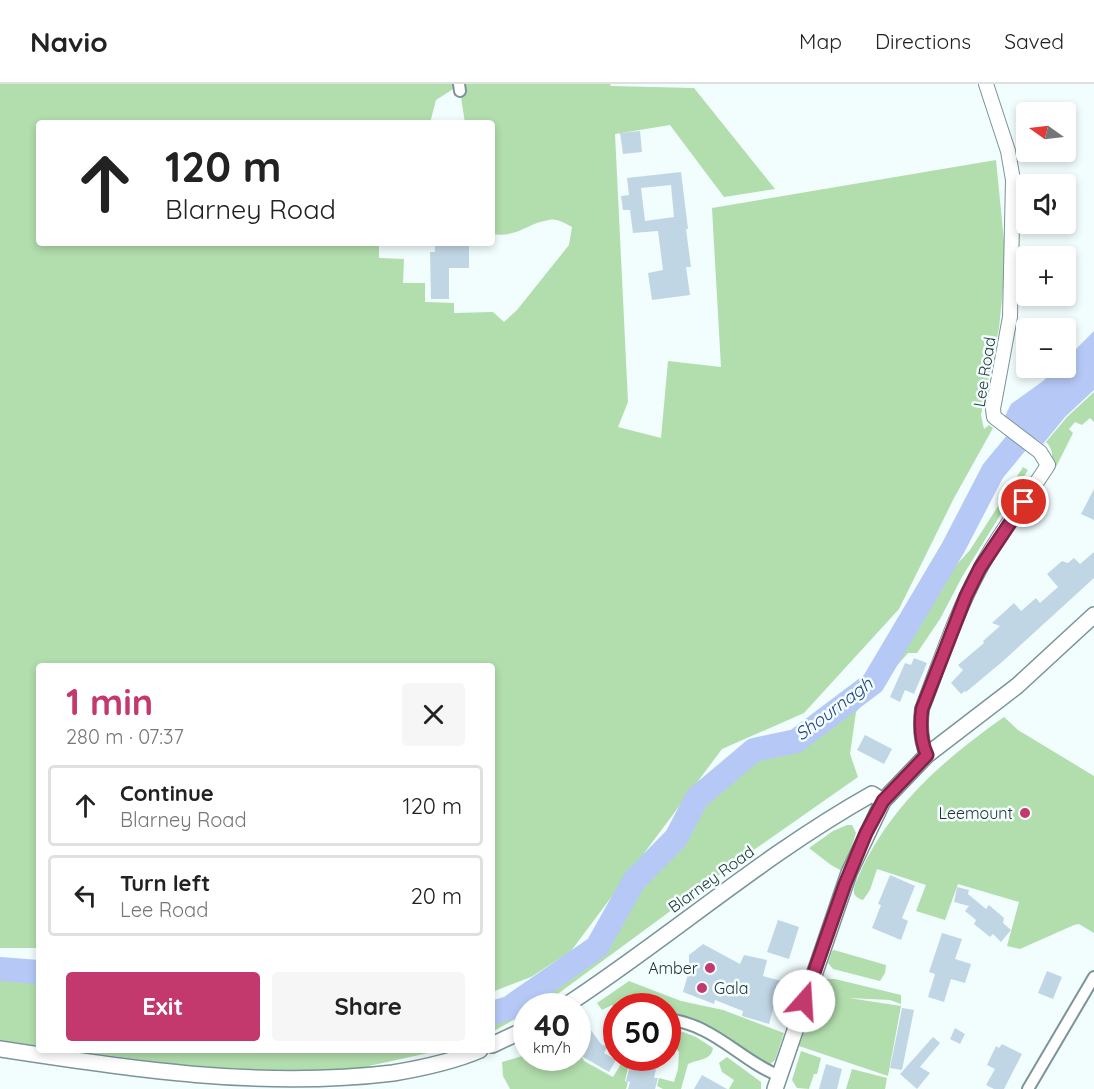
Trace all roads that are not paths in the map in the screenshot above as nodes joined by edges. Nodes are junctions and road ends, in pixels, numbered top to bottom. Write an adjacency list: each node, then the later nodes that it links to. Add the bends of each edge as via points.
1 (986, 84): 3 (street, Lee Road, via 1013,180 1010,317 994,417 1040,452 1048,465 966,596 922,709 922,746)
2 (1094, 615): 3 (main road, via 1017,686)
3 (927, 755): 4 (main road)
4 (883, 801): 6 (main road, Blarney Road, via 872,794 830,819); 12 (main road, via 849,873)
5 (1094, 977): 13 (street)
6 (583, 993)
7 (681, 1022): 12 (street, via 705,1031)
8 (513, 1035): 9 (main road)
9 (495, 1044)
10 (0, 1049): 11 (main road, via 159,1073 304,1080 427,1067)
11 (471, 1053)
12 (777, 1082)
13 (1028, 1089)

